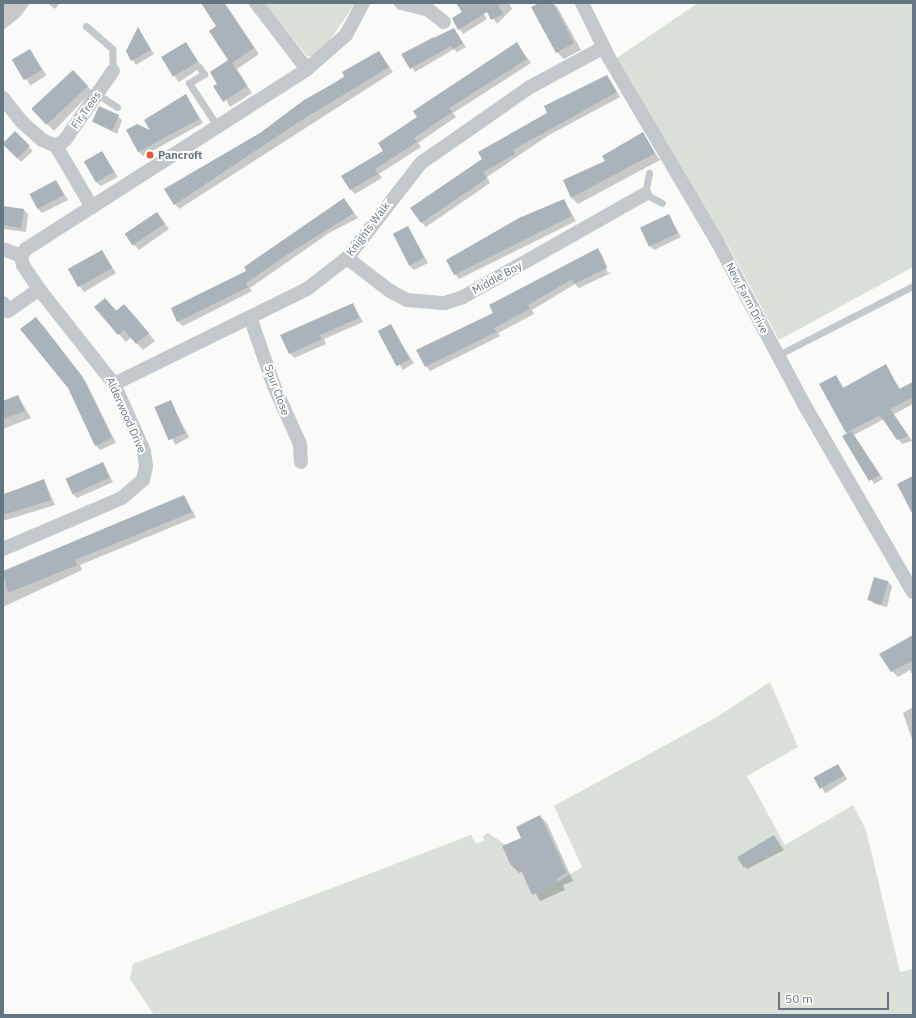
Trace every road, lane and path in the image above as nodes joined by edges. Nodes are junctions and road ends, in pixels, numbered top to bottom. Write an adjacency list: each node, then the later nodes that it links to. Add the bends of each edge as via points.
1 (256, 3): 9 (street)
2 (363, 3): 9 (street, via 346,35)
3 (401, 3): 5 (street, via 429,10)
4 (582, 3): 7 (street, New Farm Drive)
5 (444, 22)
6 (86, 26): 10 (lane, via 112,50)
7 (604, 47): 22 (street, Knights Walk, via 530,87 421,163); 27 (street, New Farm Drive, via 718,243)
8 (199, 66): 14 (lane, via 204,74 188,83)
9 (307, 69): 14 (street)
10 (113, 71): 11 (street, Fir Trees)
11 (97, 94): 13 (lane); 15 (street, Fir Trees, via 65,140)
12 (3, 100): 15 (street, via 42,140)
13 (117, 106)
14 (218, 127): 19 (street)
15 (56, 146): 19 (street)
16 (649, 173): 17 (lane)
17 (645, 194): 18 (lane); 22 (street, Middle Boy, via 463,297 445,303 407,300 390,291)
18 (662, 203)
19 (92, 207): 21 (street, via 26,249)
20 (3, 248): 21 (street)
21 (21, 256): 24 (street, Alderwood Drive, via 22,265)
22 (347, 258): 26 (street, Knights Walk, via 307,289)
23 (913, 286): 27 (lane)
24 (39, 289): 25 (street); 28 (street, Alderwood Drive)
25 (5, 310)
26 (250, 317): 28 (street, Knights Walk); 29 (street, Spur Close, via 274,386 300,444)
27 (778, 355): 31 (street, New Farm Drive)
28 (114, 384): 30 (street, Alderwood Drive, via 144,451 144,480 122,498)
29 (301, 462)
30 (3, 548)
31 (913, 592)

